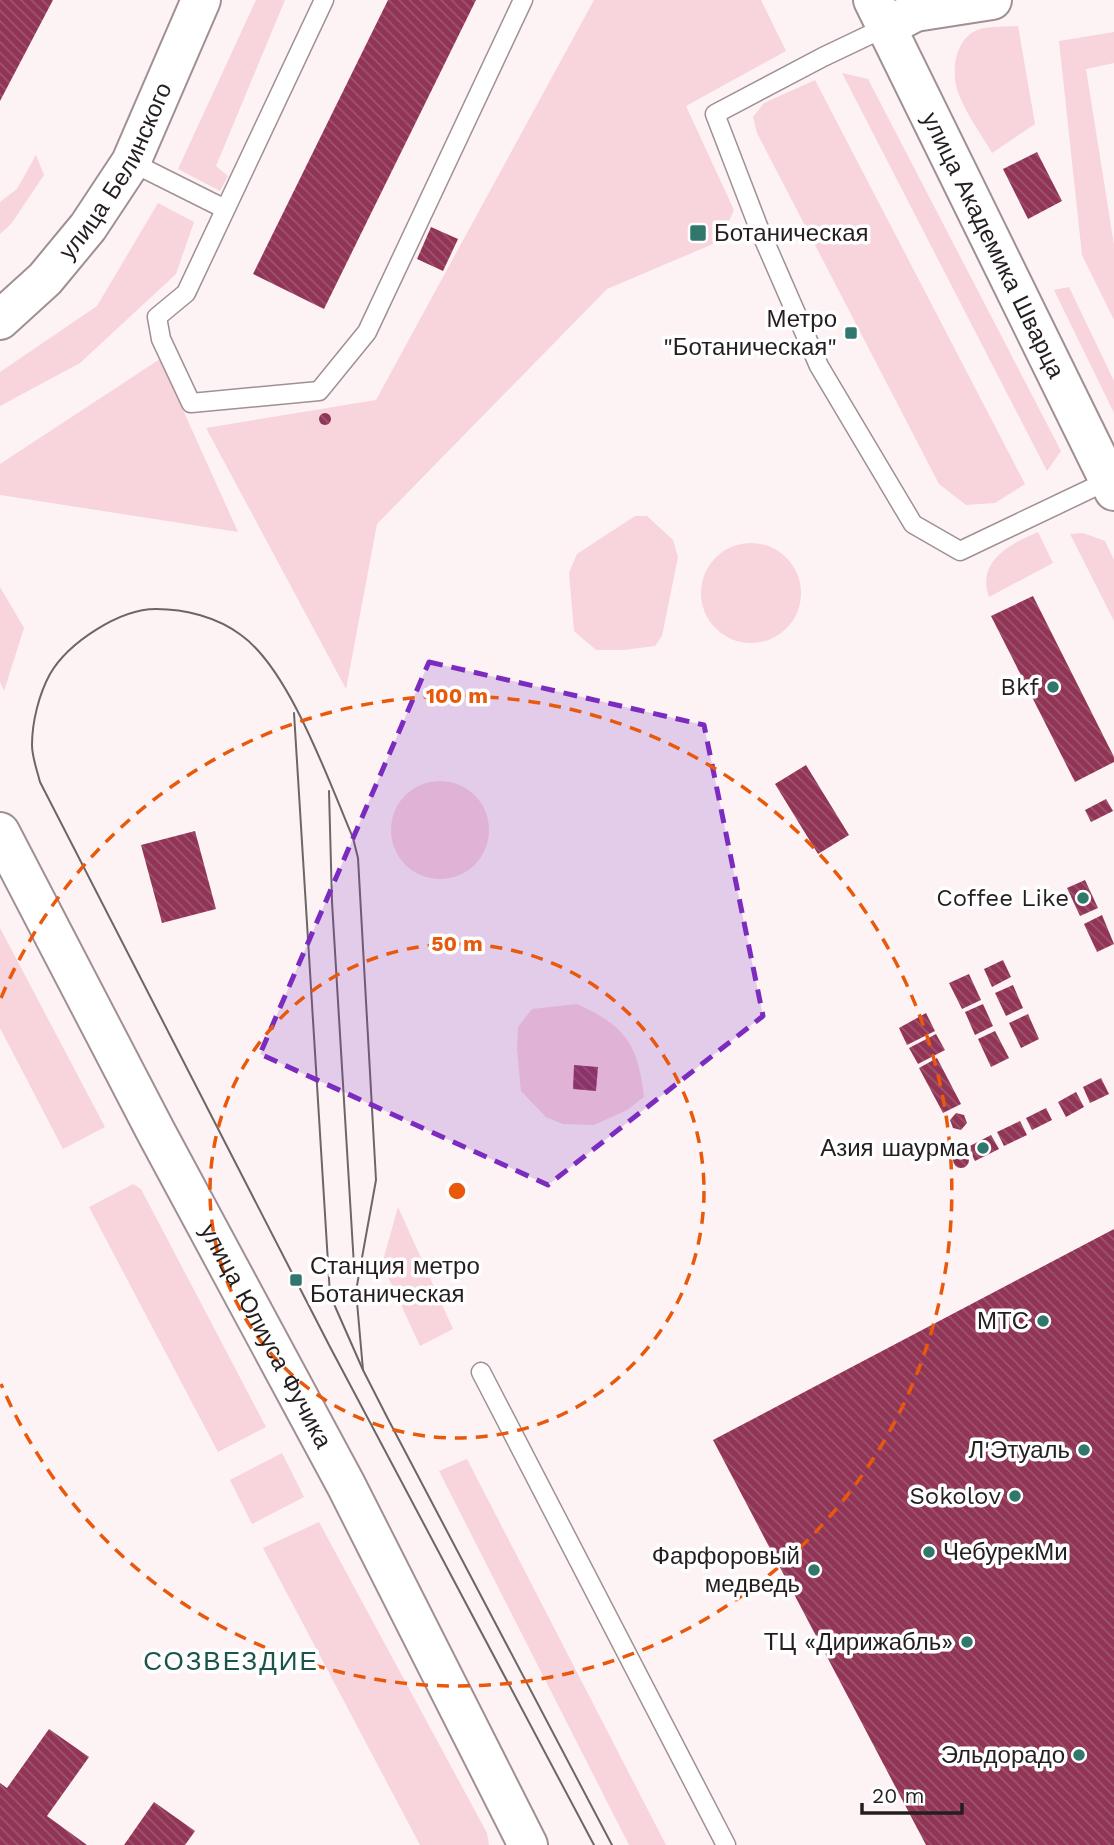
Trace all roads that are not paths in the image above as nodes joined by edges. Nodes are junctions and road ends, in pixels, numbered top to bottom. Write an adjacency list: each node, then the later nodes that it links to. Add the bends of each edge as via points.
1 (201, 0): 6 (street, улица Белинского)
2 (324, 0): 7 (lane)
3 (523, 0): 7 (lane, via 367,332 318,391 191,403 161,339 157,317 186,293)
4 (992, 0): 5 (street)
5 (879, 14): 9 (street, улица Академика Шварца); 9 (lane, via 823,57 715,114 819,366 914,524 960,551)
6 (131, 162): 7 (lane); 8 (street, улица Белинского, via 46,279)
7 (225, 209)
8 (0, 320)
9 (1111, 485)
10 (0, 832): 12 (street, улица Юлиуса Фучика, via 346,1485)
11 (481, 1372): 13 (lane)
12 (528, 1845)
13 (726, 1845)

